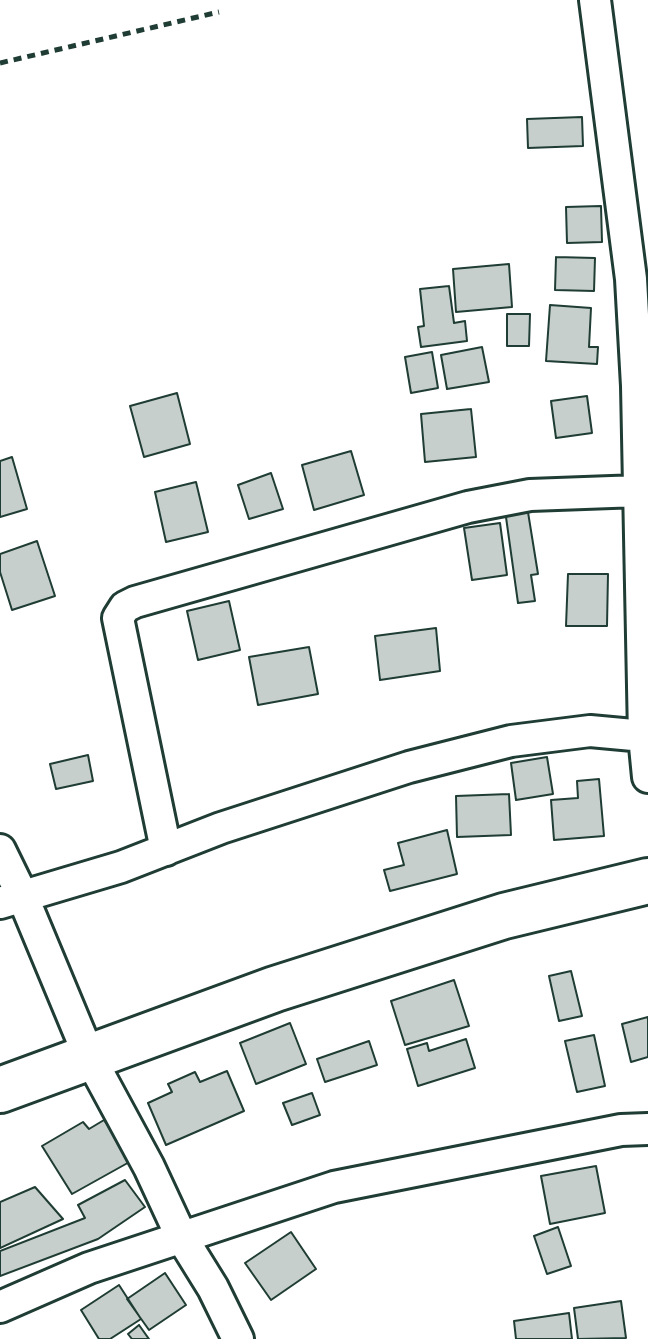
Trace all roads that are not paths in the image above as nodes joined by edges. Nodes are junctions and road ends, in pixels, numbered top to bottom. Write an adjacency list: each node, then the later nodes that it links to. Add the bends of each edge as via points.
1 (595, 0): 2 (street, via 631,279)
2 (639, 491): 3 (street); 6 (street, via 530,495 468,507 125,607 118,618)
3 (644, 736): 4 (street); 6 (street, via 590,731 511,741 409,767)
4 (648, 777)
5 (0, 850): 8 (street)
6 (166, 850): 8 (street)
7 (648, 881): 9 (main road, via 504,916 275,989)
8 (11, 899): 9 (street)
9 (89, 1056): 10 (main road); 12 (street)
10 (0, 1090)
11 (648, 1129): 12 (street, via 334,1187)
12 (182, 1238): 13 (street, via 89,1268); 14 (street)
13 (0, 1307)
14 (238, 1339)

